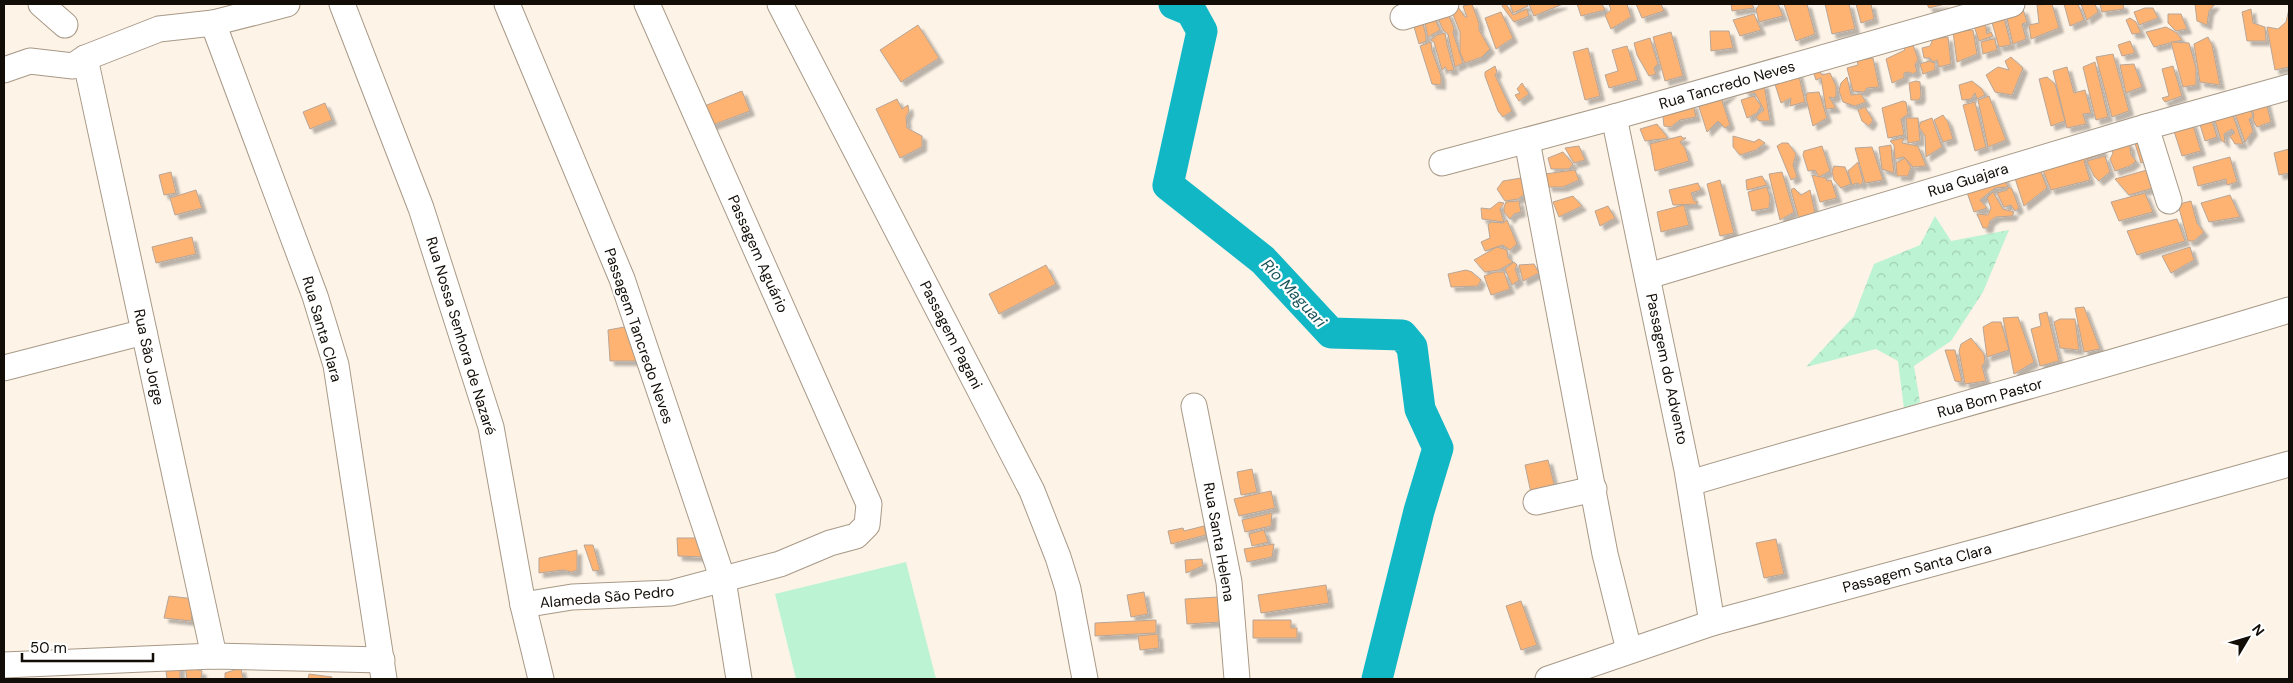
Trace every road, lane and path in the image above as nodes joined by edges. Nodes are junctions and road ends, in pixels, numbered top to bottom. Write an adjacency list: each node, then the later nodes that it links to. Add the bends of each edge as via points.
1 (41, 4): 11 (street)
2 (287, 4): 10 (street)
3 (342, 4): 31 (street, Rua Nossa Senhora de Nazaré, via 422,208 491,427)
4 (506, 4): 30 (street, Passagem Tancredo Neves, via 622,279)
5 (647, 4): 29 (street, Passagem Aguário)
6 (780, 4): 39 (street, Passagem Pagani, via 1032,492 1068,589)
7 (1446, 4): 9 (street)
8 (2012, 4): 15 (street, Rua Tancredo Neves)
9 (1403, 17)
10 (213, 23): 12 (street, via 159,29); 36 (street, Rua Santa Clara, via 315,296 336,365)
11 (65, 25)
12 (85, 58): 13 (street, via 73,66 30,61); 22 (street, Rua São Jorge)
13 (4, 70)
14 (2289, 87): 16 (street, Rua Guajara)
15 (1614, 117): 17 (street, Rua Tancredo Neves); 20 (street, Passagem do Advento)
16 (2146, 127): 19 (street); 20 (street, Rua Guajara)
17 (1527, 141): 18 (street, Rua Tancredo Neves); 27 (street)
18 (1442, 163)
19 (2169, 201)
20 (1648, 276): 26 (street, Passagem do Advento)
21 (2289, 310): 26 (street, Rua Bom Pastor)
22 (144, 332): 23 (street); 34 (street, Rua São Jorge)
23 (4, 368)
24 (1194, 406): 40 (street, Rua Santa Helena, via 1229,582)
25 (2289, 464): 32 (street, Passagem Santa Clara)
26 (1690, 483): 32 (street, Passagem do Advento)
27 (1594, 489): 28 (street); 33 (street, via 1605,554)
28 (1536, 502)
29 (869, 504): 30 (street, Alameda São Pedro, via 867,525 856,536 780,564)
30 (723, 580): 31 (street, Alameda São Pedro, via 671,593 572,597); 38 (street, Passagem Tancredo Neves)
31 (523, 605): 37 (street, Rua Nossa Senhora de Nazaré)
32 (1712, 623): 33 (street, Passagem Santa Clara)
33 (1630, 650): 41 (street, Passagem Santa Clara)
34 (214, 656): 35 (street); 36 (street)
35 (4, 665)
36 (383, 670)
37 (541, 679)
38 (739, 679)
39 (1085, 679)
40 (1237, 679)
41 (1548, 679)

